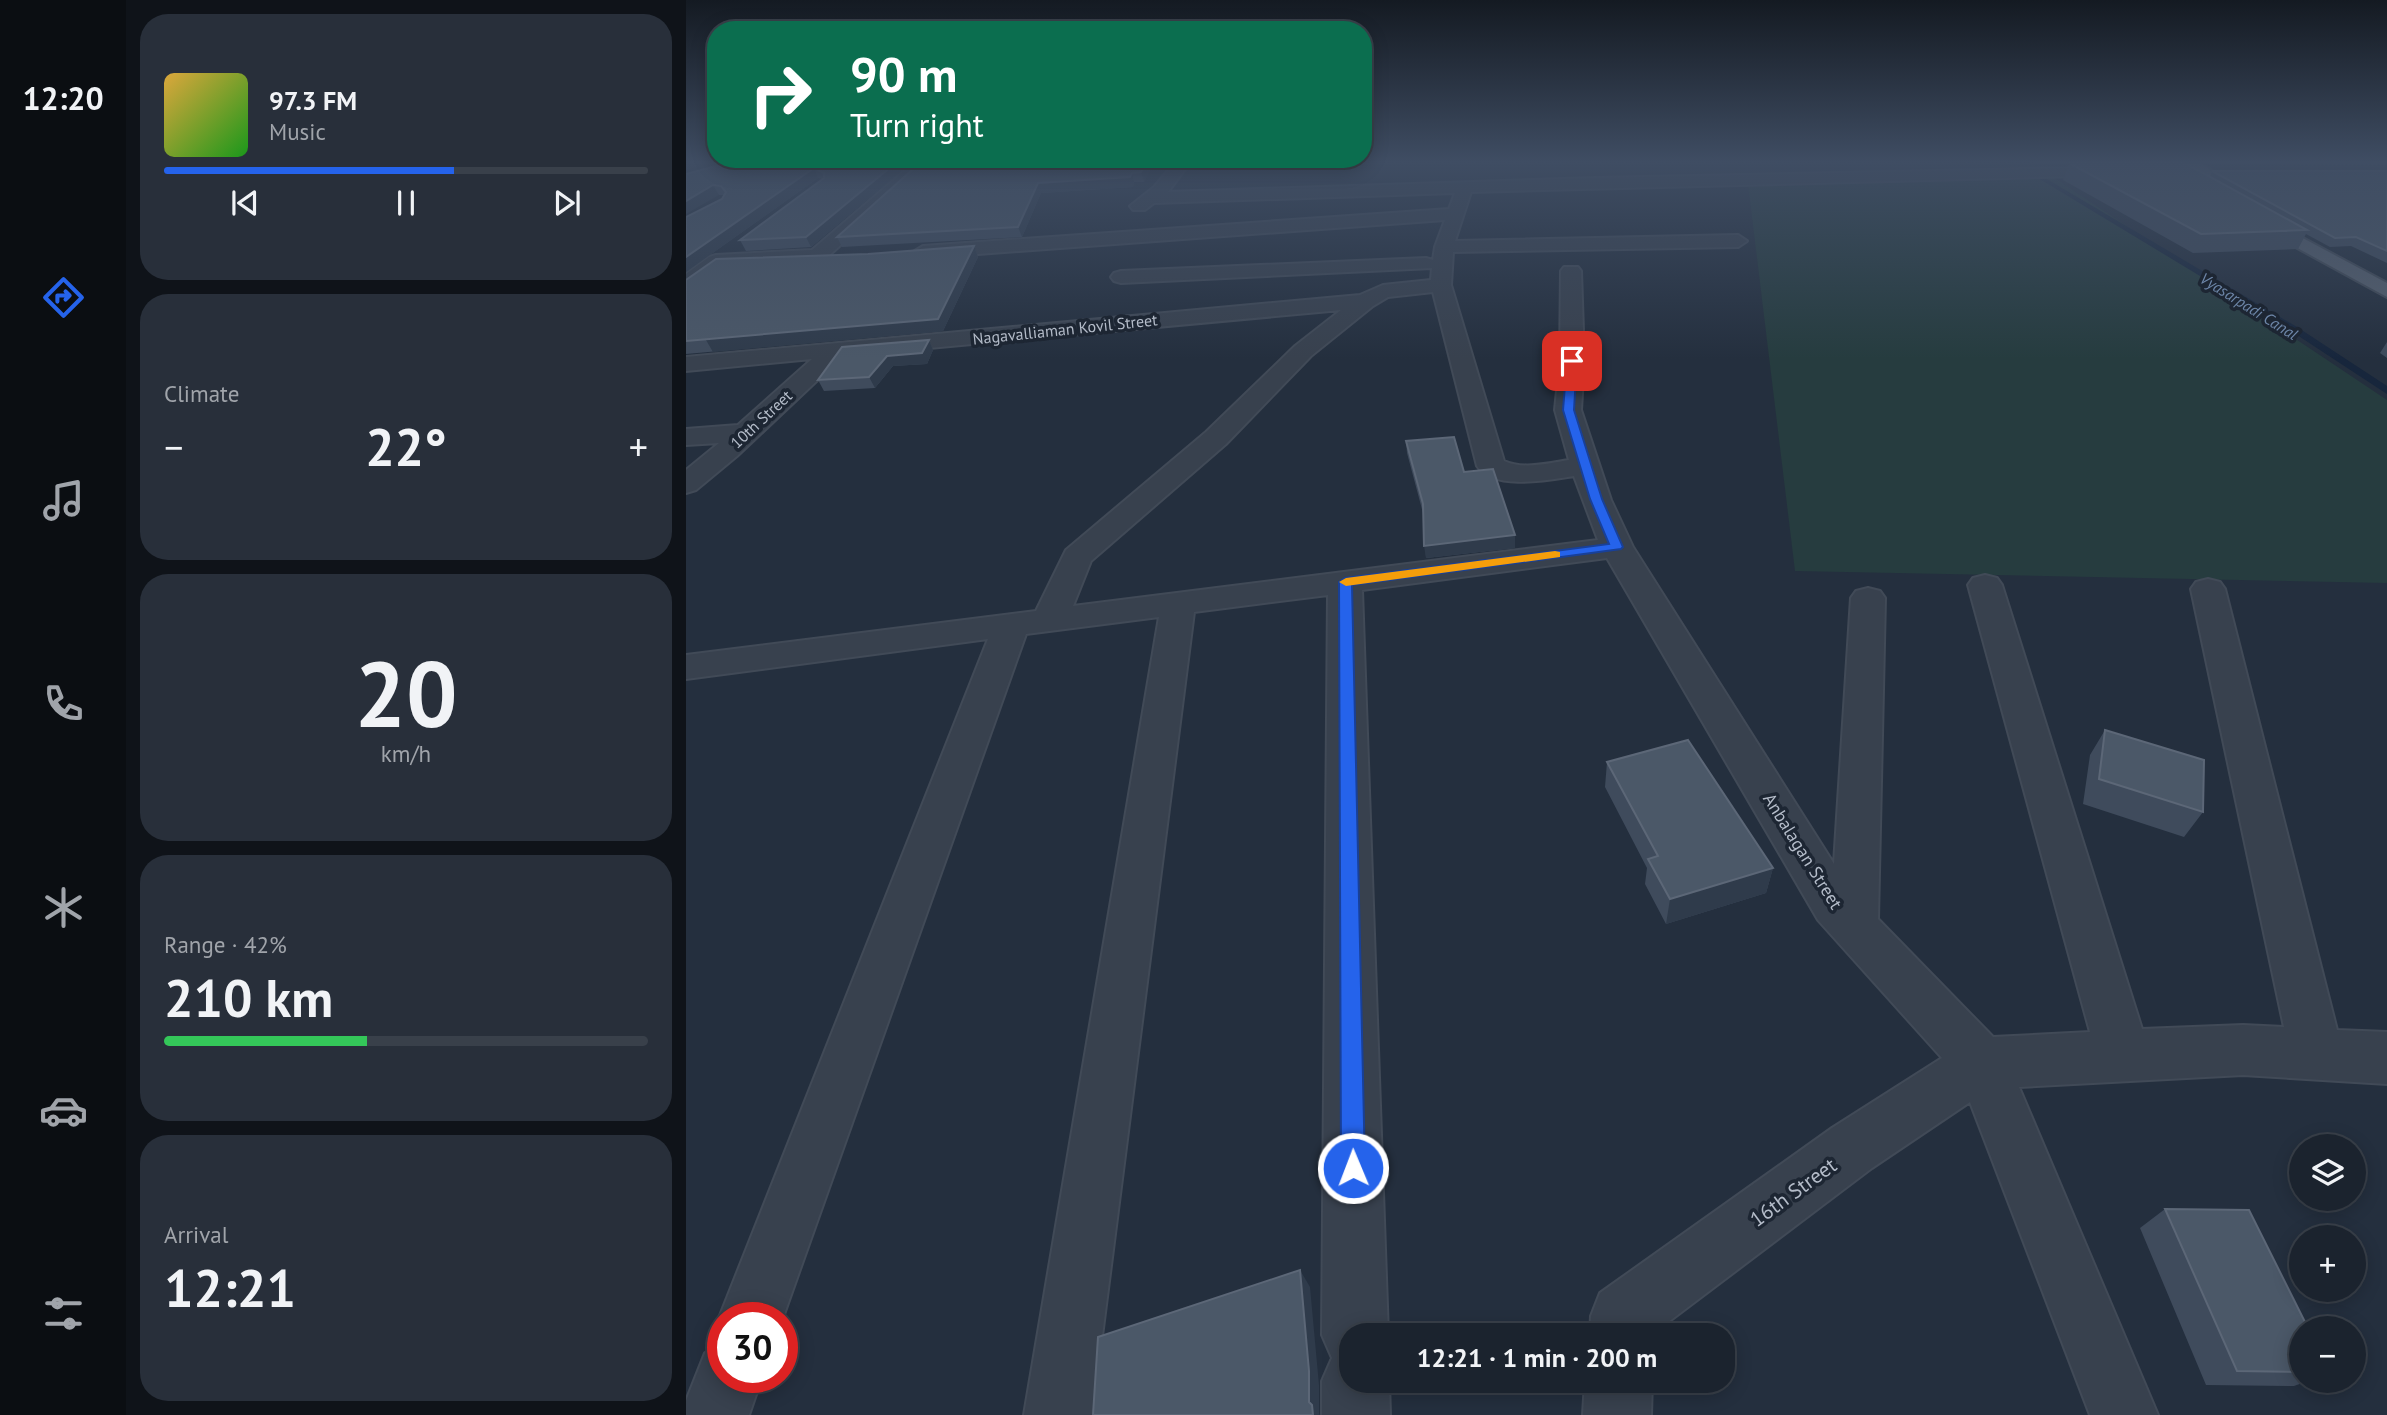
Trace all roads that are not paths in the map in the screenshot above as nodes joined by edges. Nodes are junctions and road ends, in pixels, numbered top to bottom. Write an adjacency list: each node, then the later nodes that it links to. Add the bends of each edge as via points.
1 (851, 227): 7 (street)
2 (1453, 227): 9 (street)
3 (1709, 227): 9 (street, via 1742,232)
4 (2283, 227): 21 (main road)
5 (2297, 227): 18 (main road)
6 (872, 230): 7 (street)
7 (846, 231): 13 (street)
8 (747, 238): 15 (street)
9 (1450, 238): 12 (street); 17 (street); 19 (street); 22 (street, Nagavalliaman Kovil Street); 27 (street, via 1491,466 1512,474)
10 (1321, 242): 11 (street)
11 (1168, 248)
12 (901, 254)
13 (817, 256): 14 (street); 15 (street)
14 (850, 256)
15 (716, 261): 20 (street)
16 (1567, 271): 27 (street, Anbalagan Street, via 1572,361 1568,410)
17 (1467, 272)
18 (2387, 274)
19 (1121, 277)
20 (686, 284)
21 (2387, 290)
22 (1365, 301): 23 (street, Nagavalliaman Kovil Street); 35 (street, via 1303,351 1216,438 1077,556)
23 (834, 352): 24 (street, Nagavalliaman Kovil Street); 25 (street, 10th Street)
24 (686, 364)
25 (746, 433): 26 (street); 28 (street, 10th Street)
26 (686, 437)
27 (1585, 466): 29 (street, Anbalagan Street)
28 (686, 484)
29 (1617, 547): 30 (street); 37 (street, Anbalagan Street, via 1835,906)
30 (1345, 582): 34 (street); 43 (street)
31 (1985, 585): 39 (street)
32 (2208, 589): 38 (street)
33 (1868, 598): 37 (street)
34 (1178, 603): 35 (street); 49 (street)
35 (1030, 623): 36 (street); 42 (street)
36 (686, 667)
37 (1854, 927): 41 (street, Anbalagan Street)
38 (2317, 1055): 39 (street, via 2243,1050); 40 (street)
39 (2124, 1057): 41 (street)
40 (2387, 1058)
41 (1982, 1063): 44 (street, 16th Street, via 1852,1148 1623,1316); 52 (street)
42 (757, 1302)
43 (1355, 1323)
44 (1623, 1323)
45 (723, 1393): 48 (street)
46 (1356, 1393): 50 (street)
47 (1618, 1393): 51 (street)
48 (715, 1415)
49 (1058, 1415)
50 (1356, 1415)
51 (1617, 1415)
52 (2124, 1415)

